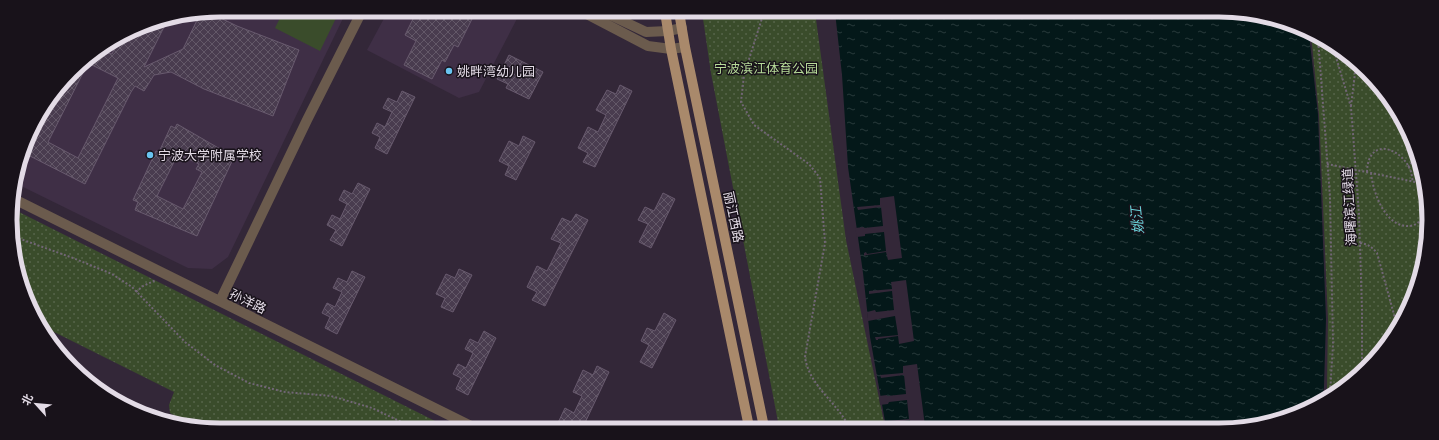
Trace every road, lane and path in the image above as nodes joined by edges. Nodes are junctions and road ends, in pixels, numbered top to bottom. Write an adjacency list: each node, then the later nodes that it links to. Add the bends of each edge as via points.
1 (359, 17): 29 (street)
2 (592, 17): 11 (street, via 648,46)
3 (614, 17): 8 (street, via 646,32)
4 (666, 17): 8 (main road)
5 (680, 17): 7 (main road, 丽江西路)
6 (762, 17): 37 (path, via 744,75 741,102 754,125 810,164 820,178 825,243 805,358 810,376)
7 (682, 28): 8 (street); 10 (main road, 丽江西路)
8 (668, 31): 11 (main road)
9 (1318, 43): 16 (path)
10 (684, 47): 11 (street); 36 (main road, 丽江西路)
11 (671, 49): 35 (main road)
12 (1335, 53): 14 (path, 海曙滨江绿道)
13 (1355, 69): 14 (path)
14 (1351, 107): 18 (path, 海曙滨江绿道)
15 (1413, 161): 17 (path)
16 (1327, 164): 18 (path); 32 (path, via 1333,344)
17 (1408, 167): 19 (path, via 1400,156 1383,149 1372,154); 21 (path)
18 (1356, 170): 19 (path); 26 (path, 海曙滨江绿道)
19 (1367, 172): 20 (path)
20 (1371, 173): 21 (path); 24 (path, via 1372,187 1378,202 1391,220 1409,226 1416,224)
21 (1413, 182): 22 (path)
22 (1418, 183)
23 (18, 201): 27 (street, 孙洋路)
24 (1422, 217)
25 (18, 238): 28 (path, via 112,274)
26 (1360, 243): 30 (path, via 1366,244 1377,253); 31 (path, 海曙滨江绿道)
27 (166, 274): 28 (path, via 142,286); 29 (street, 孙洋路)
28 (136, 292): 33 (path, via 185,342 215,365 248,383 285,392 331,396 372,408)
29 (220, 301): 34 (street, 孙洋路)
30 (1396, 321)
31 (1362, 365)
32 (1330, 390)
33 (404, 423)
34 (467, 423)
35 (748, 423)
36 (763, 423)
37 (847, 423)

